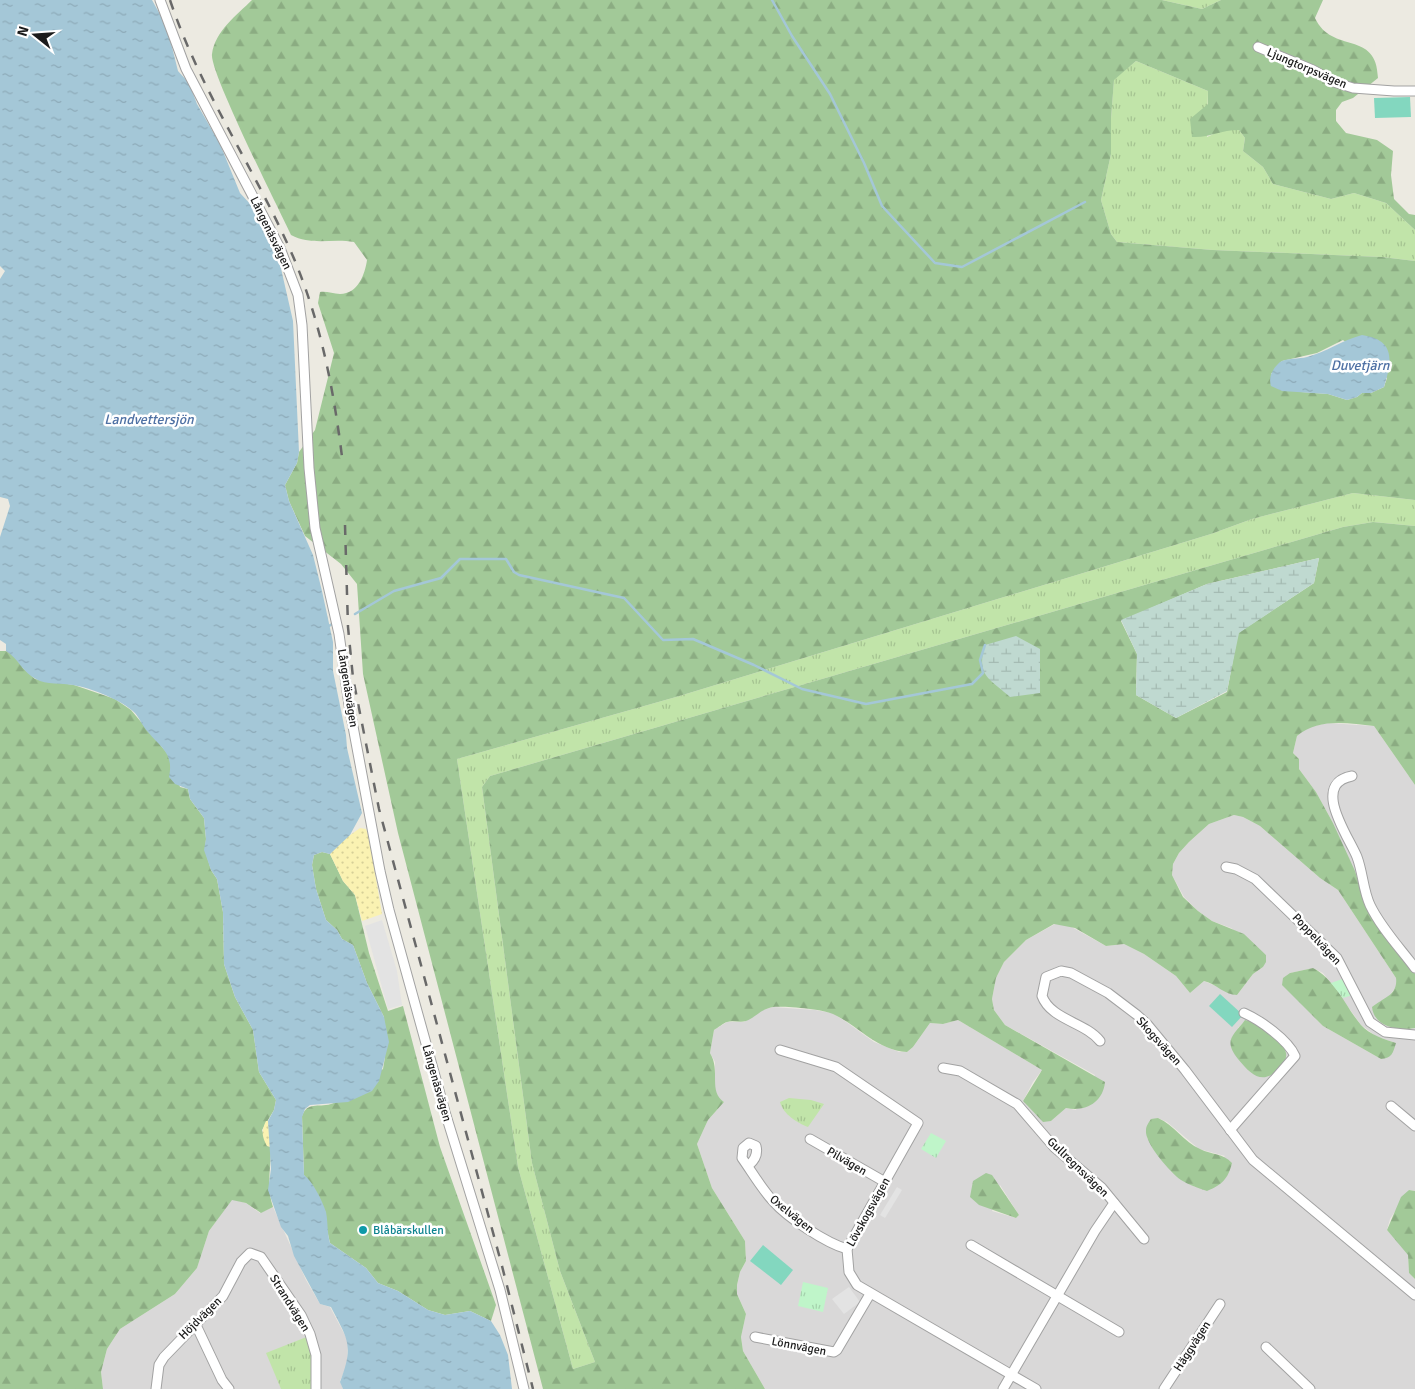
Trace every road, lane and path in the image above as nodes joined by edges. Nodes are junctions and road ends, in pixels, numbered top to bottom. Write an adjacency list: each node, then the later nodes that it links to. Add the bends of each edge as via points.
1 (160, 0): 35 (street, Långenäsvägen, via 186,69 280,248 298,295 315,528 339,634 349,705 388,910 500,1290)
2 (1258, 47): 3 (street, Ljungtorpsvägen, via 1347,86)
3 (1415, 91)
4 (1352, 776): 6 (street, via 1342,779 1336,789 1333,799 1337,816 1357,856 1371,906)
5 (1226, 867): 8 (street, Poppelvägen, via 1255,878 1337,958 1370,1022 1385,1032)
6 (1415, 968)
7 (1244, 1013): 14 (street, via 1261,1022 1296,1056)
8 (1415, 1035)
9 (1100, 1042): 14 (street, Skogsvägen, via 1092,1032 1048,1007 1042,996 1046,977 1061,972 1071,973 1108,993 1147,1024)
10 (780, 1050): 17 (street, Lövskogsvägen, via 836,1067 918,1123)
11 (943, 1068): 18 (street, Gullregnsvägen, via 960,1071 1017,1104 1054,1147 1102,1188)
12 (1391, 1106): 13 (street)
13 (1415, 1126)
14 (1230, 1130): 25 (street, Skogsvägen, via 1260,1168)
15 (810, 1139): 17 (street, Pilvägen)
16 (749, 1165): 21 (street, Oxelvägen, via 775,1204 819,1237)
17 (885, 1182): 21 (street, Lövskogsvägen)
18 (1114, 1203): 19 (street, Gullregnsvägen); 24 (street, Gullregnsvägen)
19 (1144, 1239)
20 (971, 1245): 24 (street)
21 (847, 1249): 23 (street, Lövskogsvägen, via 846,1261 851,1278)
22 (254, 1254): 27 (street, Höjdvägen, via 246,1256 223,1296); 34 (street, Strandvägen, via 261,1258 310,1334 316,1355)
23 (870, 1294): 29 (street, Lönnvägen, via 834,1352); 31 (street, Lövskogsvägen)
24 (1059, 1296): 28 (street); 31 (street, Gullregnsvägen)
25 (1415, 1296)
26 (1220, 1304): 38 (street, Häggvägen)
27 (196, 1325): 32 (street, Höjdvägen, via 164,1357 159,1365); 33 (street)
28 (1119, 1332)
29 (755, 1337)
30 (1266, 1348): 39 (street)
31 (1012, 1374): 36 (street); 37 (street, Lövskogsvägen)
32 (156, 1389)
33 (229, 1389)
34 (316, 1389)
35 (524, 1389)
36 (1004, 1389)
37 (1036, 1389)
38 (1164, 1389)
39 (1310, 1389)

